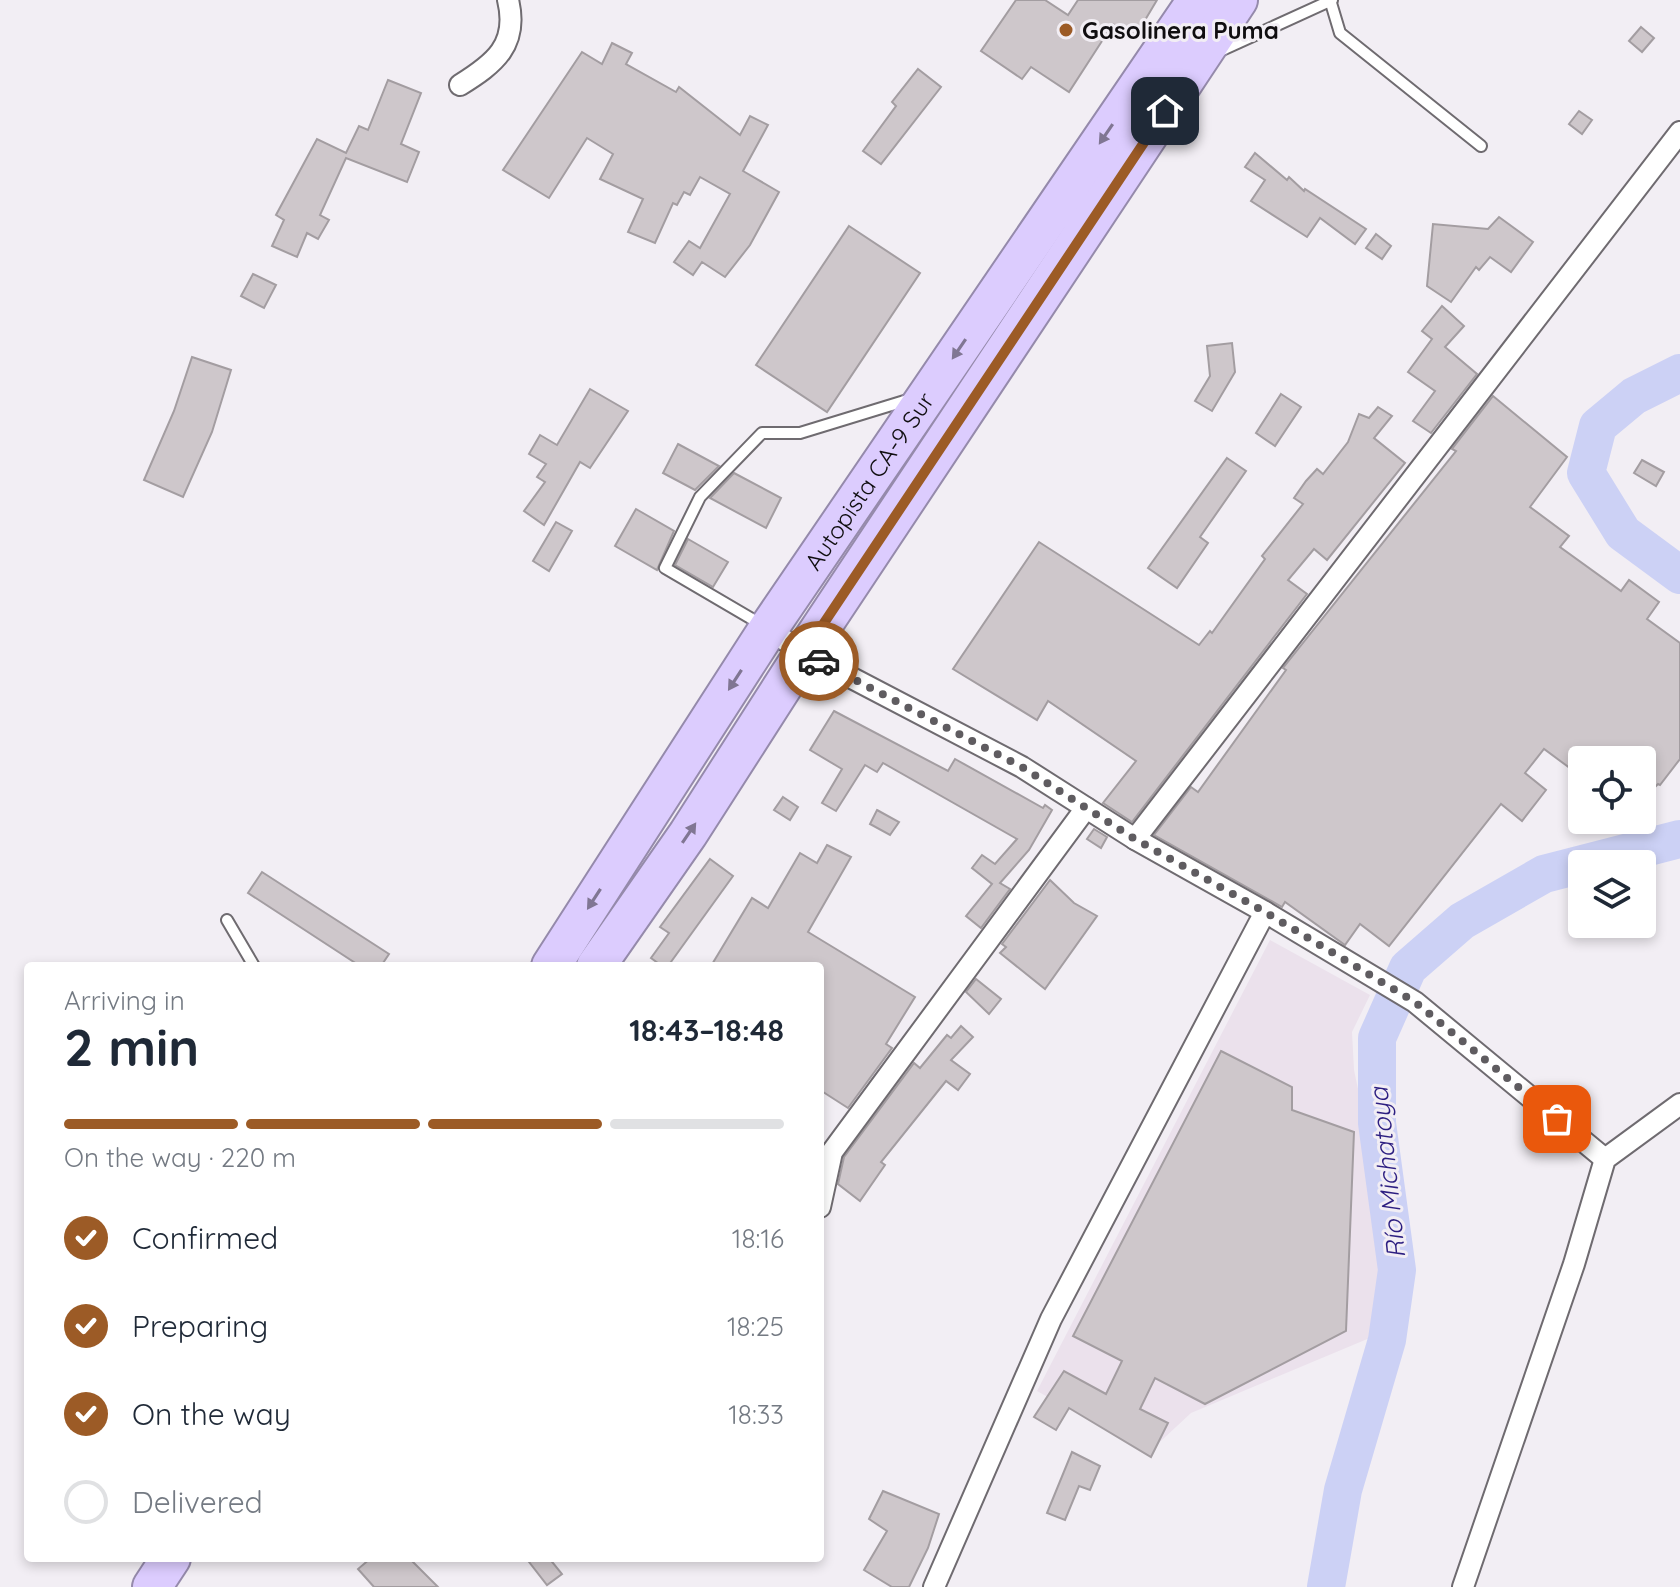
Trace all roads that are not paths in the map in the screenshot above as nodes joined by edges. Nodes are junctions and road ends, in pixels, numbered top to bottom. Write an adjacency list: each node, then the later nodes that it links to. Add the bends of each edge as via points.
1 (508, 0): 6 (street, via 506,48 488,68)
2 (1197, 0): 9 (highway, Autopista CA-9 Sur, one-way to 9)
3 (1238, 0): 5 (highway, Autopista CA-9 Sur)
4 (1332, 2): 5 (lane); 8 (lane, via 1340,33)
5 (1200, 59): 11 (highway, Autopista CA-9 Sur)
6 (460, 85)
7 (1680, 132): 13 (street)
8 (1481, 146)
9 (928, 394): 10 (highway, Autopista CA-9 Sur); 10 (lane, via 800,433 762,433 700,497 665,568)
10 (768, 629): 11 (street); 17 (highway, Autopista CA-9 Sur, one-way to 17)
11 (804, 653): 12 (street, via 1022,767); 18 (highway, Autopista CA-9 Sur, one-way to 11)
12 (1086, 808): 13 (street); 21 (street, via 832,1152)
13 (1135, 839): 14 (street)
14 (1265, 912): 20 (street, via 1415,1002); 26 (street, via 1051,1319)
15 (227, 920): 16 (lane)
16 (252, 962)
17 (554, 962)
18 (599, 962)
19 (1680, 1104): 20 (street)
20 (1605, 1159): 27 (street)
21 (824, 1189)
22 (168, 1562): 24 (highway)
23 (196, 1562): 25 (highway)
24 (152, 1587)
25 (180, 1587)
26 (934, 1587)
27 (1463, 1587)

